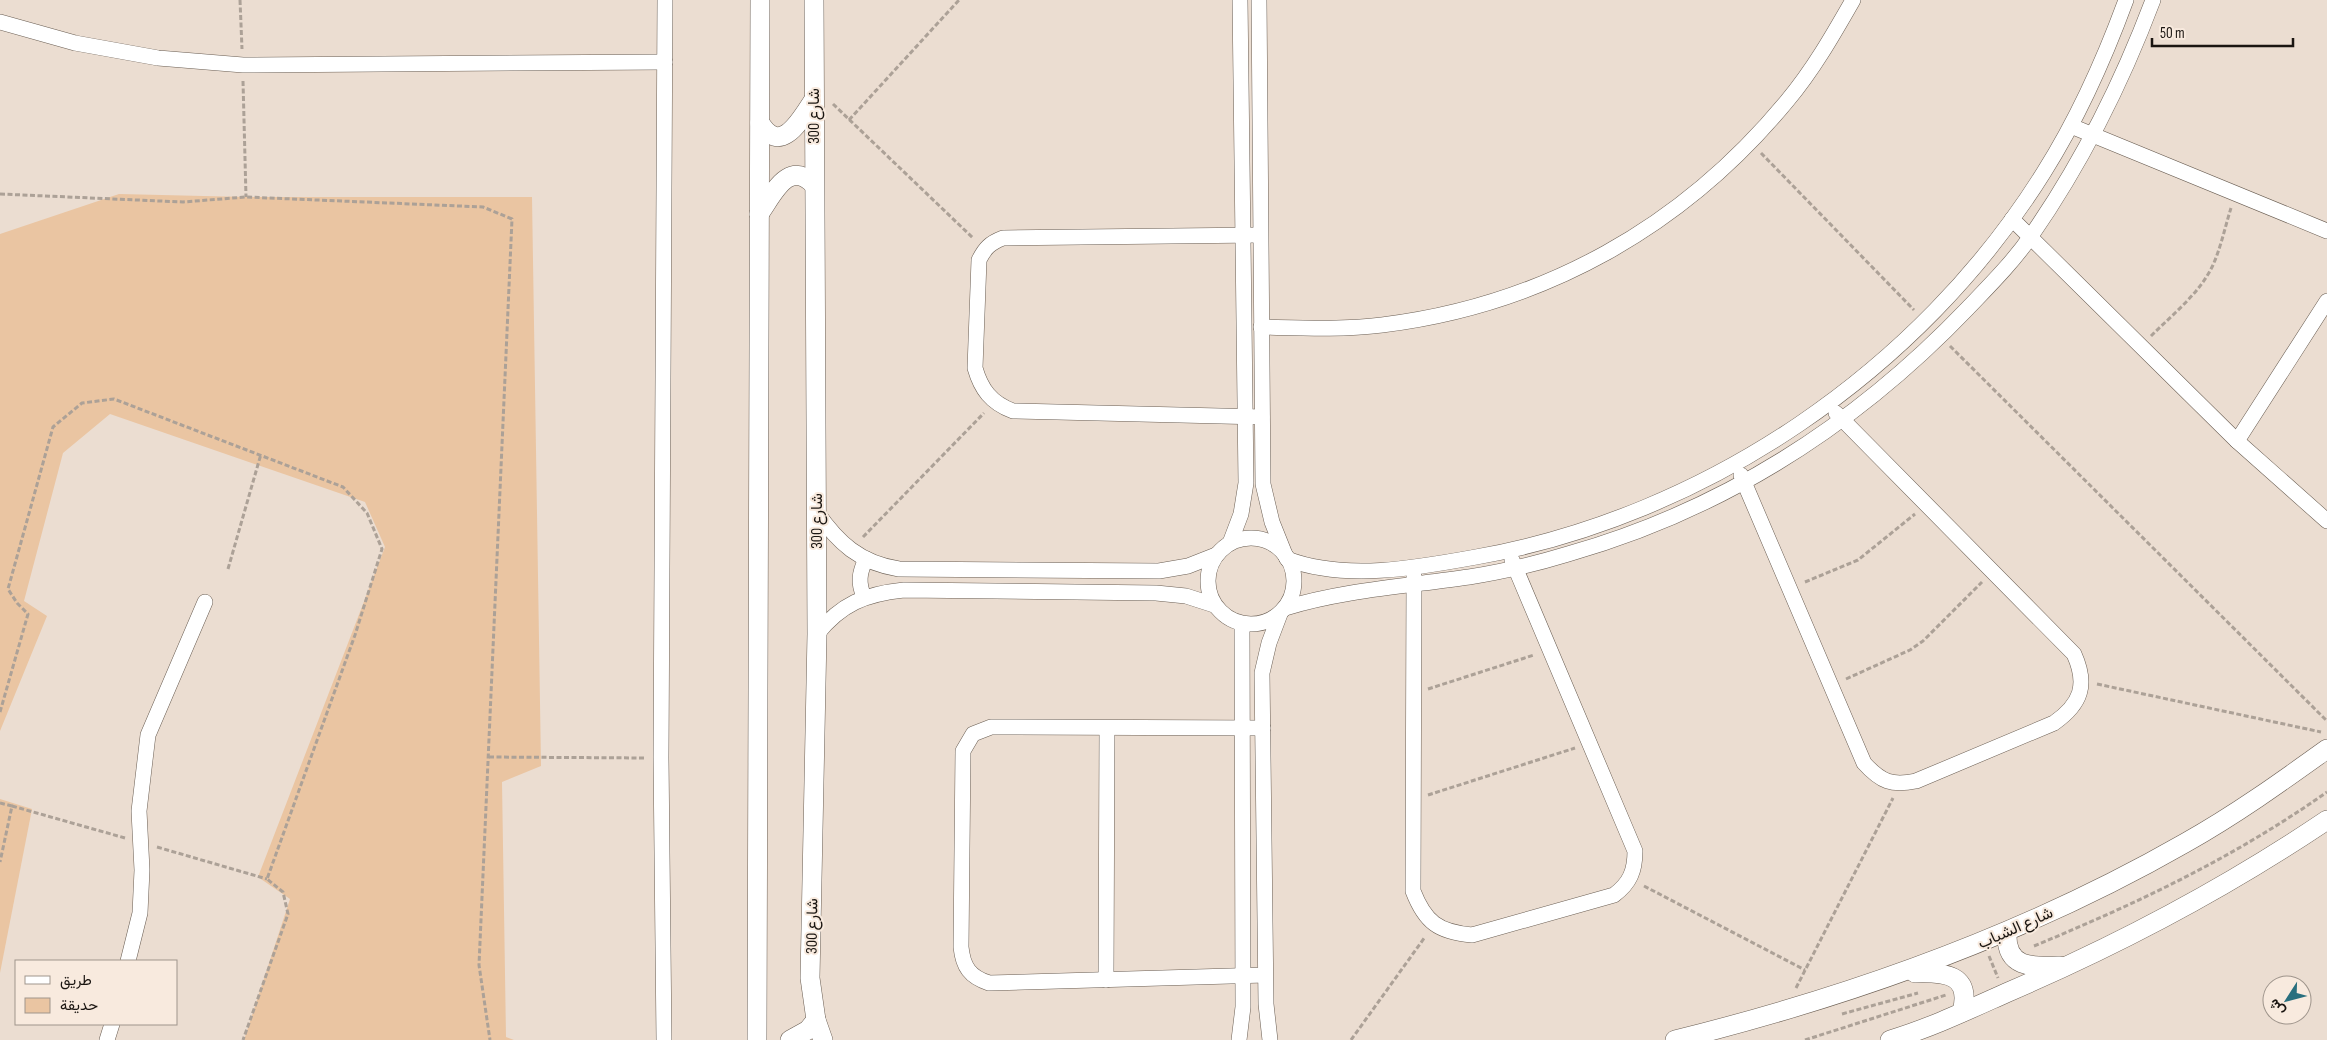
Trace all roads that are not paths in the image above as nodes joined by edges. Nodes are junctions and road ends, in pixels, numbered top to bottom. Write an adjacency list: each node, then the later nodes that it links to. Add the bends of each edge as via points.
1 (665, 0): 10 (street)
2 (760, 0): 12 (street)
3 (814, 0): 11 (street, شارع 300)
4 (1240, 0): 20 (street)
5 (1259, 0): 19 (street)
6 (1853, 0): 23 (street, via 1817,60 1751,142 1705,186 1658,222 1607,254 1554,280 1498,301 1440,316 1381,326)
7 (2126, 0): 13 (street, via 2106,54)
8 (2153, 0): 14 (street, via 2129,63)
9 (0, 22): 10 (street, via 84,45 158,58 243,65)
10 (665, 62): 63 (street)
11 (813, 92): 12 (street, via 794,129 788,134 771,135); 15 (street, شارع 300)
12 (760, 123): 16 (street)
13 (2071, 126): 14 (street); 17 (street)
14 (2094, 135): 18 (street); 21 (street)
15 (814, 185): 16 (street, via 803,176 789,176); 31 (street, شارع 300)
16 (759, 214): 64 (street)
17 (2012, 219): 21 (street); 24 (street, via 1957,287 1896,349)
18 (2327, 231)
19 (1260, 235): 20 (street); 23 (street)
20 (1243, 236): 25 (street); 25 (street, via 1003,238 992,242 979,260 975,368 987,395 1013,411)
21 (2030, 238): 27 (street, via 1940,336 1896,378); 28 (street)
22 (2327, 301): 28 (street)
23 (1262, 327): 26 (street)
24 (1829, 404): 27 (street); 29 (street)
25 (1245, 416): 26 (street); 33 (street, via 1244,499)
26 (1262, 417): 36 (street, via 1262,484 1272,522)
27 (1843, 420): 30 (street); 30 (street, via 2074,654 2082,680 2078,698 2068,712 2054,722 1916,781 1901,784 1874,774 1864,763)
28 (2237, 441): 32 (street)
29 (1736, 464): 30 (street); 34 (street, via 1666,499)
30 (1744, 482): 39 (street, via 1641,530)
31 (816, 511): 37 (street, via 831,533); 46 (street, شارع 300)
32 (2327, 521)
33 (1230, 543): 35 (street); 36 (street, via 1260,539 1275,546)
34 (1509, 551): 38 (street); 39 (street)
35 (1216, 555): 37 (street, via 1188,566 1159,571 899,569); 43 (street, via 1211,564 1208,585)
36 (1287, 558): 38 (street, via 1308,567 1331,570); 44 (street, via 1294,578 1293,589)
37 (866, 559): 41 (street, via 859,578)
38 (1414, 566): 40 (street)
39 (1516, 568): 40 (street); 40 (street, via 1635,851 1635,865 1630,878 1614,895 1603,900 1472,935 1452,934 1434,925 1420,910 1413,891)
40 (1414, 584): 44 (street, via 1331,596)
41 (864, 597): 43 (street, via 904,590 1156,593 1186,596); 46 (street, via 834,615)
42 (205, 602): 53 (street, via 148,735 139,811 140,914)
43 (1214, 605): 45 (street, via 1222,614)
44 (1282, 611): 45 (street, via 1262,623); 49 (street, via 1269,643 1262,673)
45 (1242, 624): 48 (street)
46 (816, 634): 60 (street, شارع 300, via 810,978)
47 (1107, 728): 48 (street); 58 (street); 58 (street, via 991,728 973,734 966,742 963,751 961,948 962,960 968,971 989,984)
48 (1242, 728): 49 (street); 57 (street)
49 (1263, 728): 56 (street)
50 (2327, 749): 52 (street, شارع الشباب, via 2269,791 2186,843 2100,889)
51 (2327, 820): 54 (street, via 2239,876)
52 (2007, 932): 54 (street, via 2006,942 2010,951 2024,965); 55 (street, شارع الشباب)
53 (128, 960)
54 (2072, 965): 59 (street)
55 (1902, 973): 59 (street, via 1943,972 1954,977 1963,987 1965,1000); 69 (street, شارع الشباب)
56 (1265, 975): 57 (street); 68 (street)
57 (1242, 976): 58 (street); 67 (street)
58 (1106, 980)
59 (1962, 1012): 70 (street)
60 (816, 1020): 65 (street, via 808,1030); 66 (street, شارع 300)
61 (112, 1025): 62 (street)
62 (106, 1040)
63 (664, 1040)
64 (758, 1040)
65 (790, 1040)
66 (823, 1040)
67 (1239, 1040)
68 (1270, 1040)
69 (1675, 1040)
70 (1890, 1040)

